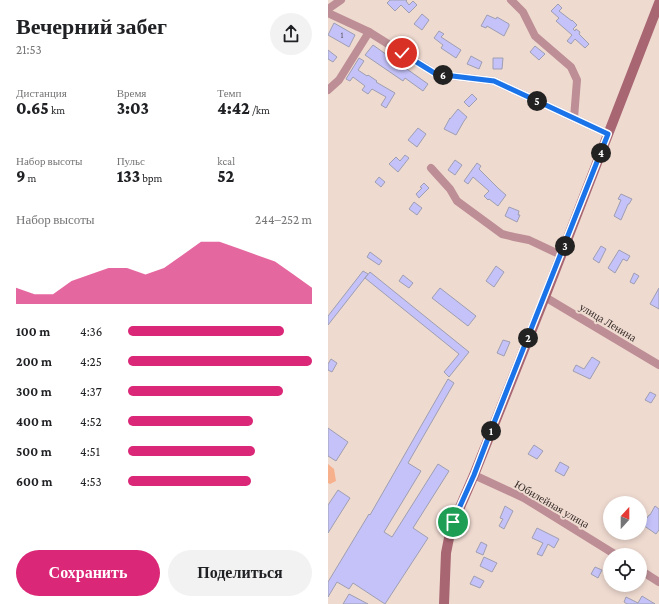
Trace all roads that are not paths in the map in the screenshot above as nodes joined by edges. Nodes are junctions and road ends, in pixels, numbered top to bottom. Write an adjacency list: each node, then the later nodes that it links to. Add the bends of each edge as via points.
1 (341, 0): 4 (street)
2 (511, 0): 8 (street, via 523,12 535,36 570,68 577,80)
3 (659, 3): 9 (main road)
4 (328, 9)
5 (328, 13): 6 (street)
6 (369, 32): 7 (street, via 338,80); 8 (street, via 436,74 494,81)
7 (328, 90)
8 (574, 118): 9 (street)
9 (608, 134): 11 (main road)
10 (431, 168): 11 (street, via 450,188 457,201 502,234 528,240)
11 (561, 255): 12 (main road)
12 (545, 297): 13 (street, улица Ленина); 14 (main road)
13 (659, 366)
14 (474, 475): 15 (street, Юбилейная улица, via 524,498); 18 (main road, via 451,528 446,553)
15 (605, 548)
16 (647, 574): 17 (street)
17 (659, 582)
18 (444, 604)

